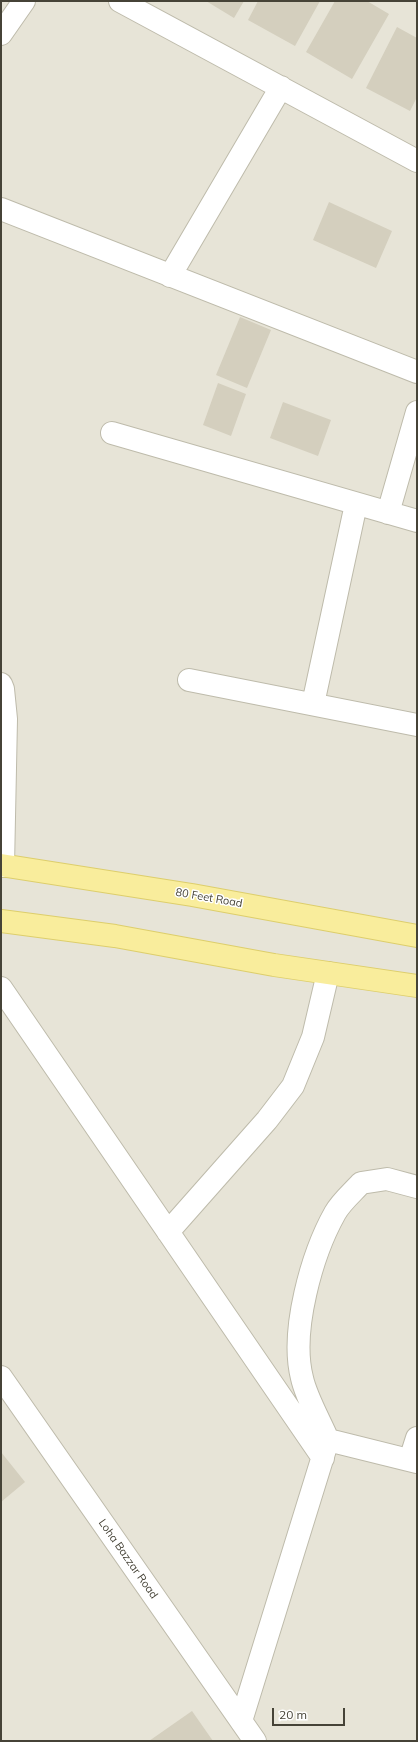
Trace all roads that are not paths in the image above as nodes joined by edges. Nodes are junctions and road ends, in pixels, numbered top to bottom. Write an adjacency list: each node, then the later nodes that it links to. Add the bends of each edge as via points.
1 (24, 1): 3 (street)
2 (120, 1): 4 (street)
3 (1, 34)
4 (280, 88): 5 (street); 7 (street)
5 (417, 161)
6 (1, 209): 7 (street)
7 (170, 276): 8 (street)
8 (417, 372)
9 (417, 412): 12 (street)
10 (112, 433): 11 (street)
11 (356, 504): 12 (street); 16 (street)
12 (388, 513): 13 (street)
13 (417, 521)
14 (189, 680): 16 (street)
15 (1, 684): 18 (street, via 6,718)
16 (313, 704): 17 (street)
17 (417, 725)
18 (2, 866): 20 (main road, 80 Feet Road, via 192,895)
19 (1, 921): 21 (main road, via 115,936)
20 (417, 936)
21 (328, 973): 22 (main road); 25 (street, via 313,1037 293,1086 267,1120)
22 (417, 986)
23 (1, 988): 25 (street)
24 (417, 1187): 28 (street, via 387,1179 361,1183 336,1212 318,1250 304,1300 298,1334 302,1378)
25 (168, 1232): 28 (street)
26 (1, 1377): 30 (street, Loha Bazzar Road)
27 (417, 1438): 29 (street)
28 (325, 1449): 29 (street); 30 (street)
29 (414, 1461)
30 (241, 1721): 31 (street, Loha Bazzar Road)
31 (255, 1741)

